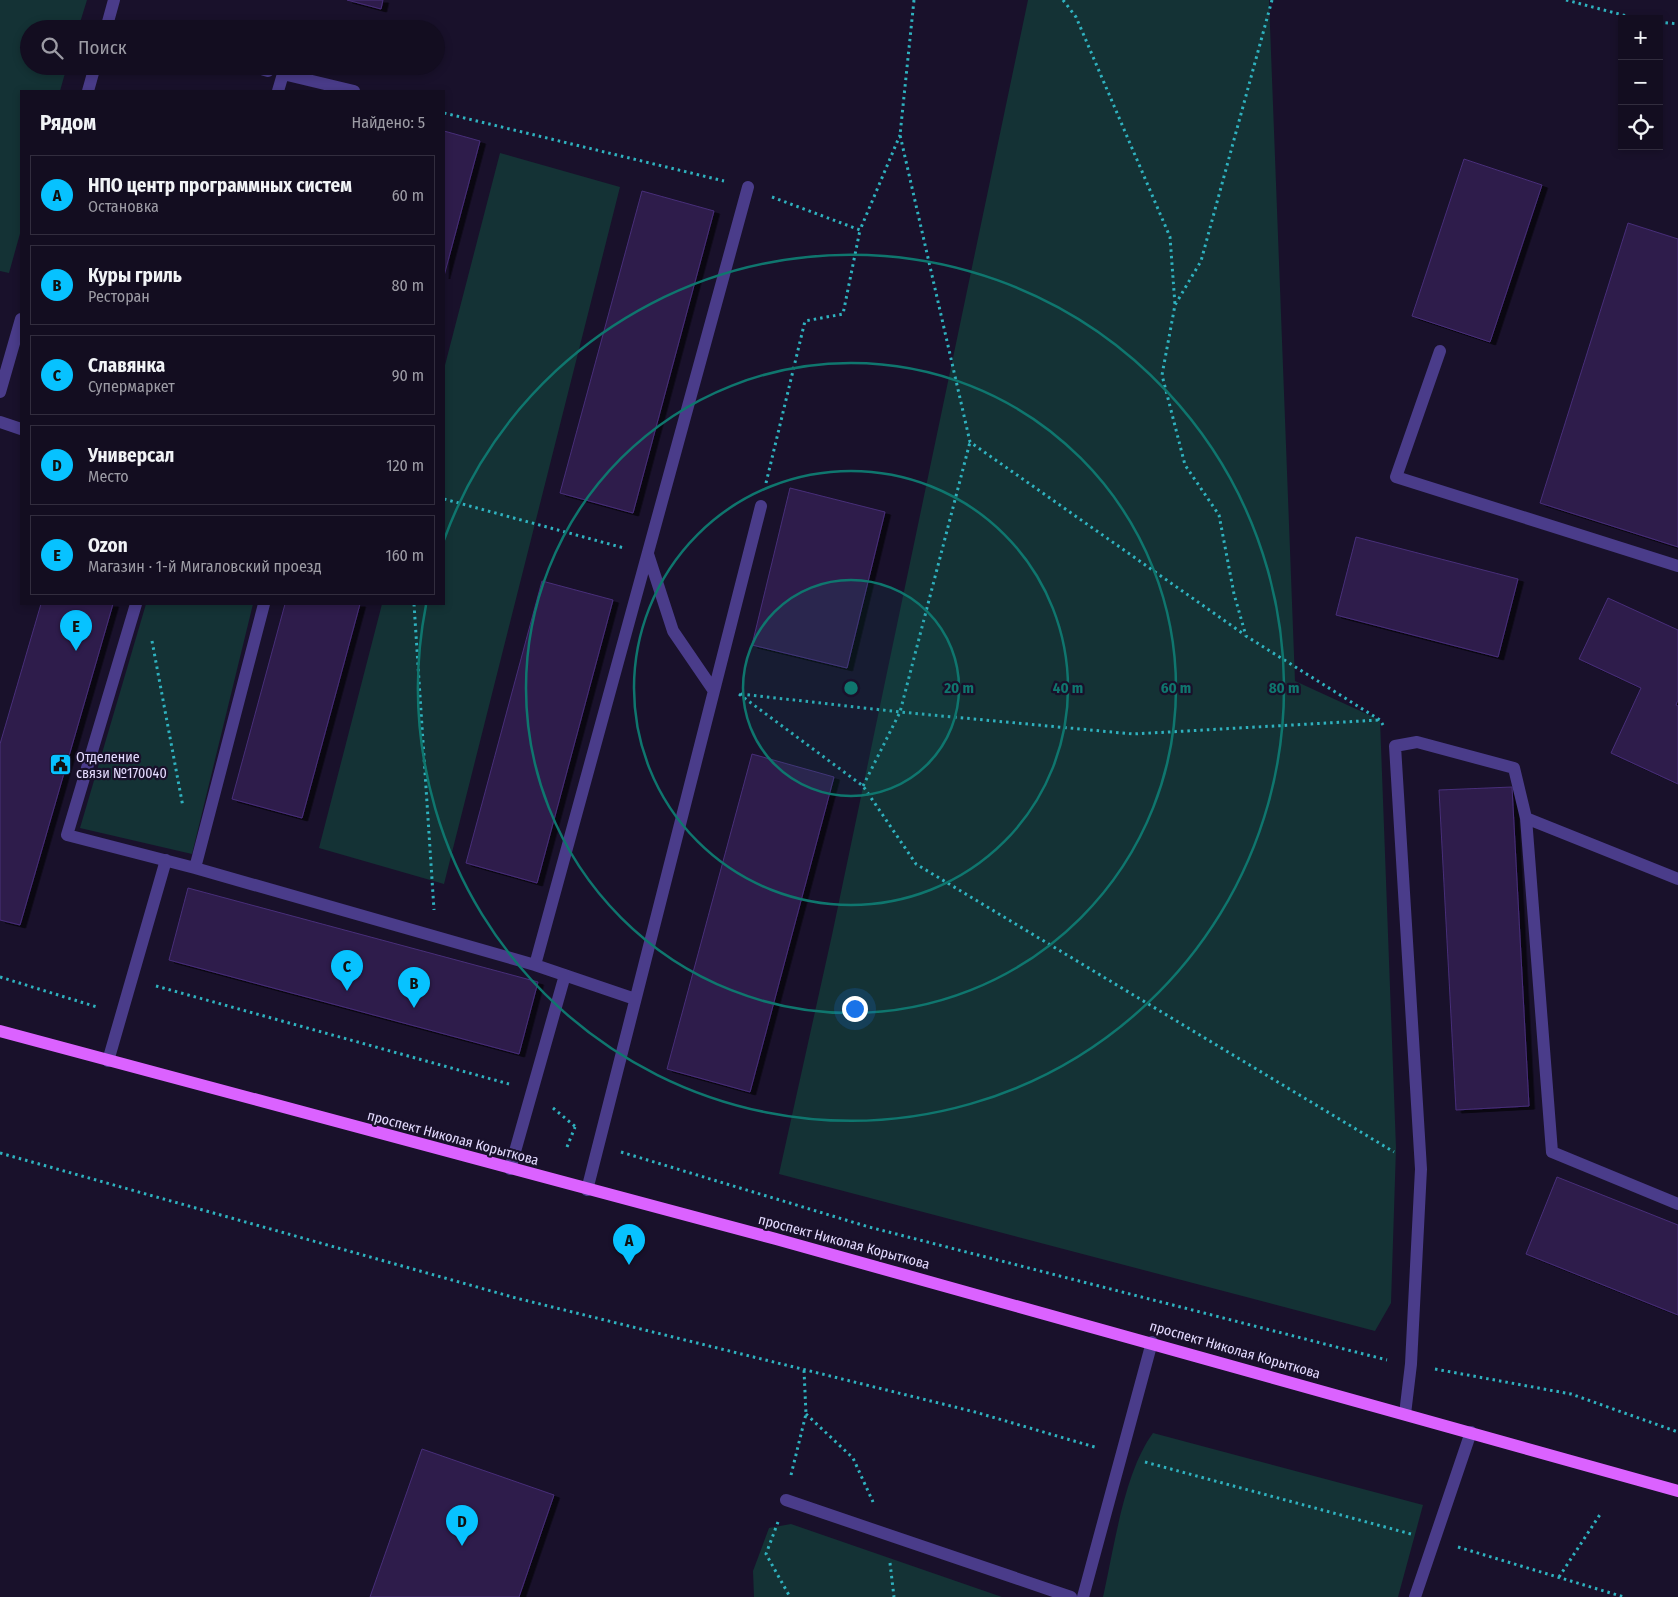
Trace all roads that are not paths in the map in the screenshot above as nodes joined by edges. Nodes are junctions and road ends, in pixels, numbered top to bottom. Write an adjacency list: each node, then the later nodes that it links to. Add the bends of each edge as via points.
1 (114, 0): 2 (street)
2 (109, 20)
3 (92, 75): 6 (street)
4 (283, 75): 7 (street)
5 (287, 75): 8 (street)
6 (88, 90)
7 (278, 90)
8 (350, 90)
9 (748, 187): 16 (street)
10 (20, 322): 12 (street)
11 (1440, 350): 17 (street, via 1396,477)
12 (1, 384)
13 (0, 422): 14 (street)
14 (20, 429)
15 (761, 506): 20 (street)
16 (648, 554): 20 (street, via 673,631); 25 (street)
17 (1678, 566)
18 (136, 605): 22 (street, via 66,835)
19 (264, 605): 23 (street)
20 (714, 691): 27 (street)
21 (1526, 818): 24 (street); 32 (street, via 1552,1152); 34 (street, via 1514,768 1417,742 1395,746 1421,1169 1411,1364)
22 (166, 860): 23 (street); 29 (street)
23 (195, 868): 25 (street)
24 (1678, 879)
25 (535, 965): 26 (street)
26 (565, 975): 27 (street); 30 (street)
27 (636, 999): 31 (street)
28 (0, 1031): 29 (main road, проспект Николая Корыткова)
29 (108, 1060): 30 (main road, проспект Николая Корыткова)
30 (510, 1169): 31 (main road, проспект Николая Корыткова)
31 (587, 1190): 33 (main road, проспект Николая Корыткова)
32 (1678, 1204)
33 (1152, 1342): 34 (main road, проспект Николая Корыткова); 39 (street)
34 (1405, 1414): 35 (main road, проспект Николая Корыткова)
35 (1470, 1432): 36 (main road, проспект Николая Корыткова); 40 (street)
36 (1678, 1491)
37 (786, 1500): 38 (street)
38 (1072, 1597)
39 (1083, 1597)
40 (1415, 1597)

